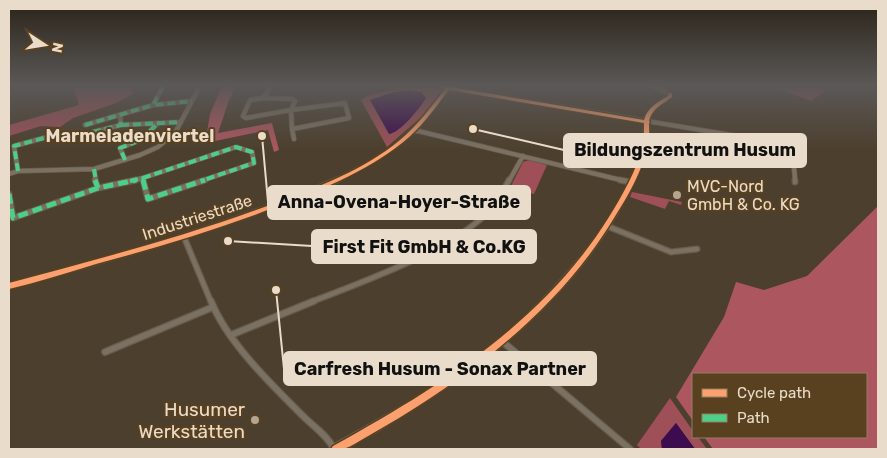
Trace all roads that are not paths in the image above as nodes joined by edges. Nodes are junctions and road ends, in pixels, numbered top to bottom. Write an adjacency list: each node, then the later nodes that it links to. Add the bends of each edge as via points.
1 (145, 107): 11 (street)
2 (189, 107): 12 (street)
3 (247, 107): 10 (street, via 246,118)
4 (291, 107): 10 (street)
5 (311, 107): 10 (street)
6 (347, 107): 17 (street, via 349,118)
7 (432, 107): 18 (street, Industriestraße)
8 (565, 107): 13 (street)
9 (655, 107): 13 (street, via 649,114)
10 (290, 110): 17 (street)
11 (120, 115): 15 (street); 16 (street)
12 (181, 122): 14 (street); 23 (street, via 169,139)
13 (648, 122): 28 (street, via 645,146); 29 (street, via 761,140 780,146 794,158)
14 (158, 123): 16 (street); 23 (street, via 143,140 120,148)
15 (85, 125)
16 (121, 125): 19 (street)
17 (292, 129): 21 (street)
18 (414, 130): 22 (street); 33 (street, Industriestraße, via 379,156 326,184 264,210)
19 (92, 132)
20 (50, 136): 25 (street, via 14,146)
21 (294, 139)
22 (523, 156): 28 (street); 37 (street, via 495,204 468,229 405,264)
23 (125, 160): 24 (street)
24 (94, 169): 25 (street); 30 (street)
25 (18, 171): 26 (street)
26 (9, 174)
27 (143, 178): 27 (street, via 236,147 252,152 254,163 148,199); 30 (street)
28 (630, 182): 32 (street)
29 (795, 182)
30 (98, 188): 31 (street, via 13,218)
31 (9, 194)
32 (607, 226): 34 (street, via 671,252); 38 (street, via 563,284)
33 (184, 237): 35 (street, Industriestraße); 36 (street)
34 (697, 249)
35 (9, 286)
36 (213, 307): 37 (street); 39 (street)
37 (231, 335): 40 (street, via 260,373)
38 (503, 342): 40 (street, via 439,389); 41 (street)
39 (105, 352)
40 (335, 449)
41 (630, 449)

